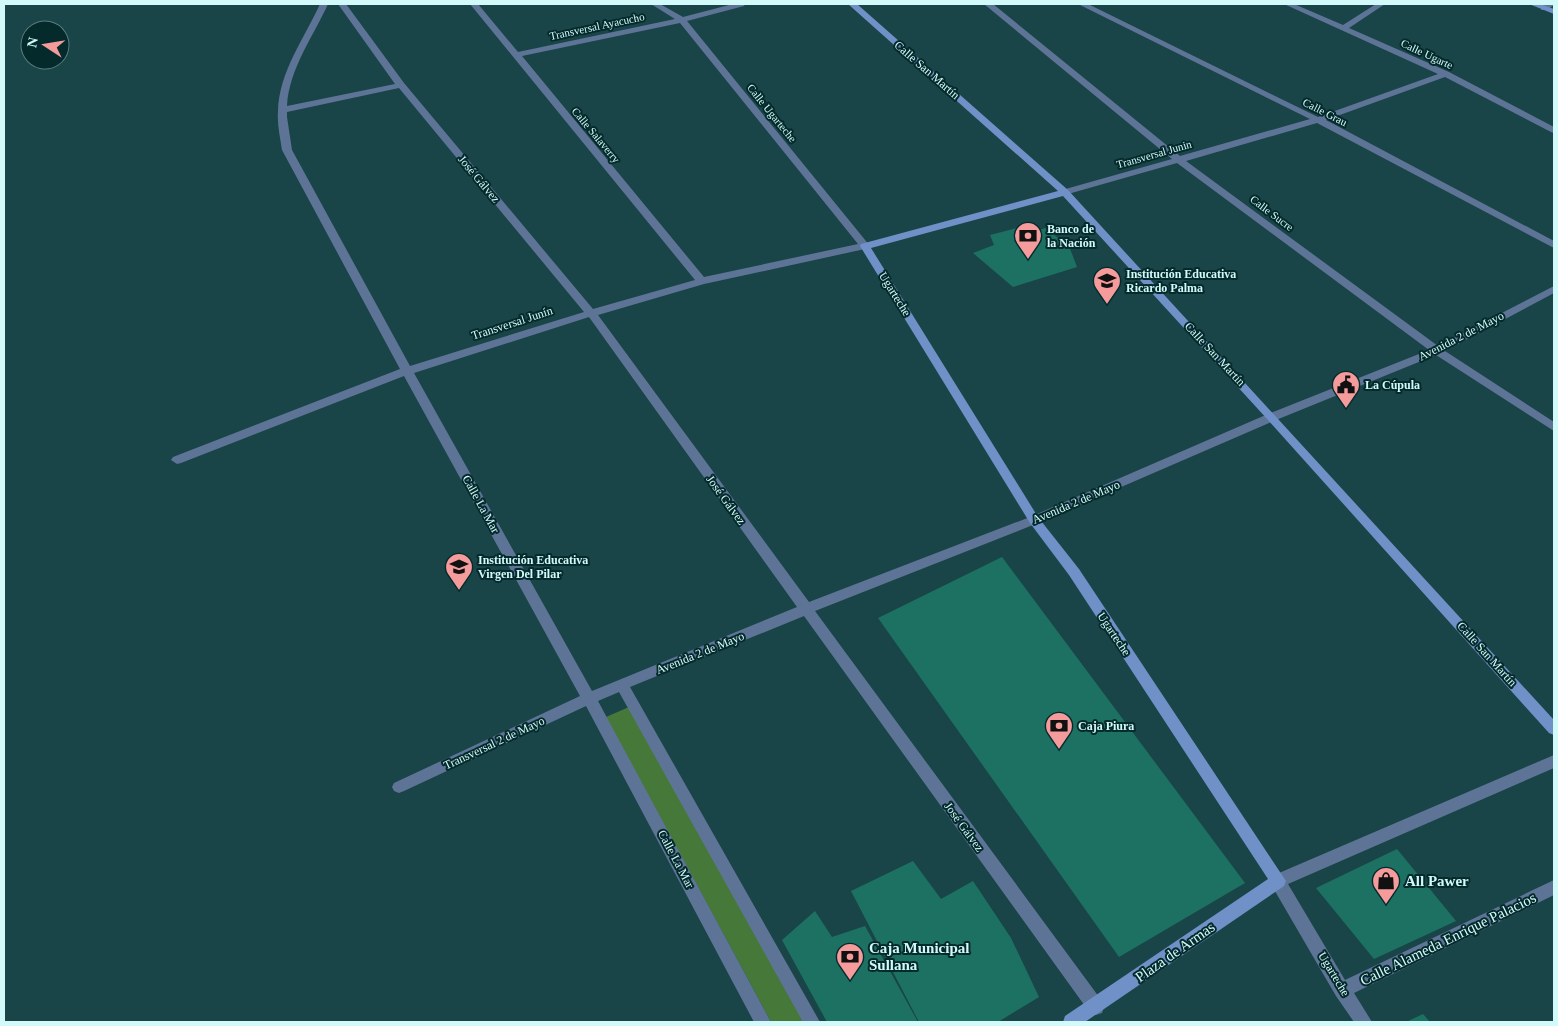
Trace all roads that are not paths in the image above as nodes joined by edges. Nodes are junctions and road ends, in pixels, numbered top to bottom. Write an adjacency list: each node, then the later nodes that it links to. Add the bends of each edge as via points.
1 (324, 4): 19 (street, Calle La Mar, via 289,72)
2 (342, 4): 18 (street, José Gálvez)
3 (474, 4): 16 (street, Calle Salaverry)
4 (655, 4): 14 (street, Calle Ugarteche)
5 (742, 4): 14 (street, Transversal Ayacucho)
6 (852, 4): 23 (street, Calle San Martín)
7 (988, 4): 22 (street, Calle Sucre)
8 (1082, 4): 20 (street, Calle Grau)
9 (1288, 4): 15 (street, Calle Ugarte)
10 (1381, 4): 15 (street)
11 (1533, 4): 12 (street)
12 (1548, 6): 13 (street)
13 (1554, 12)
14 (682, 20): 16 (street, Transversal Ayacucho); 25 (street, Calle Ugarteche)
15 (1344, 28): 17 (street, Calle Ugarte)
16 (516, 55): 26 (street, Calle Salaverry)
17 (1446, 74): 20 (street, Transversal Junin); 21 (street, Calle Ugarte)
18 (401, 85): 19 (street); 28 (street, José Gálvez)
19 (282, 110): 30 (street, Calle La Mar, via 287,150)
20 (1318, 120): 22 (street, Transversal Junin); 24 (street, Calle Grau)
21 (1554, 130)
22 (1179, 160): 23 (street, Transversal Junin); 29 (street, Calle Sucre)
23 (1065, 192): 25 (street, Transversal Junin); 31 (street, Calle San Martín)
24 (1554, 245)
25 (865, 246): 26 (street, Transversal Junín); 34 (street, Ugarteche)
26 (702, 281): 28 (street, Transversal Junín)
27 (1554, 289): 29 (street, Avenida 2 de Mayo)
28 (590, 313): 30 (street, Transversal Junín); 35 (street, José Gálvez)
29 (1437, 351): 31 (street, Avenida 2 de Mayo); 32 (street, Calle Sucre)
30 (407, 371): 33 (street, Transversal Junín); 37 (street, Calle La Mar)
31 (1272, 417): 34 (street, Avenida 2 de Mayo); 38 (street, Calle San Martín)
32 (1554, 427)
33 (177, 460)
34 (1034, 520): 35 (street, Avenida 2 de Mayo); 41 (street, Ugarteche, via 1074,572)
35 (806, 610): 36 (street, Avenida 2 de Mayo); 44 (street, José Gálvez)
36 (622, 684): 37 (street, Avenida 2 de Mayo); 46 (street)
37 (589, 698): 40 (street, Transversal 2 de Mayo); 45 (street, Calle La Mar)
38 (1554, 729)
39 (1554, 761): 41 (street)
40 (398, 788)
41 (1278, 881): 43 (street, Ugarteche); 44 (street, Plaza de Armas)
42 (1554, 887): 43 (street, Calle Alameda Enrique Palacios)
43 (1342, 990): 48 (street, Ugarteche)
44 (1096, 1007): 47 (street, Plaza de Armas)
45 (763, 1022)
46 (812, 1022)
47 (1071, 1022)
48 (1364, 1022)

